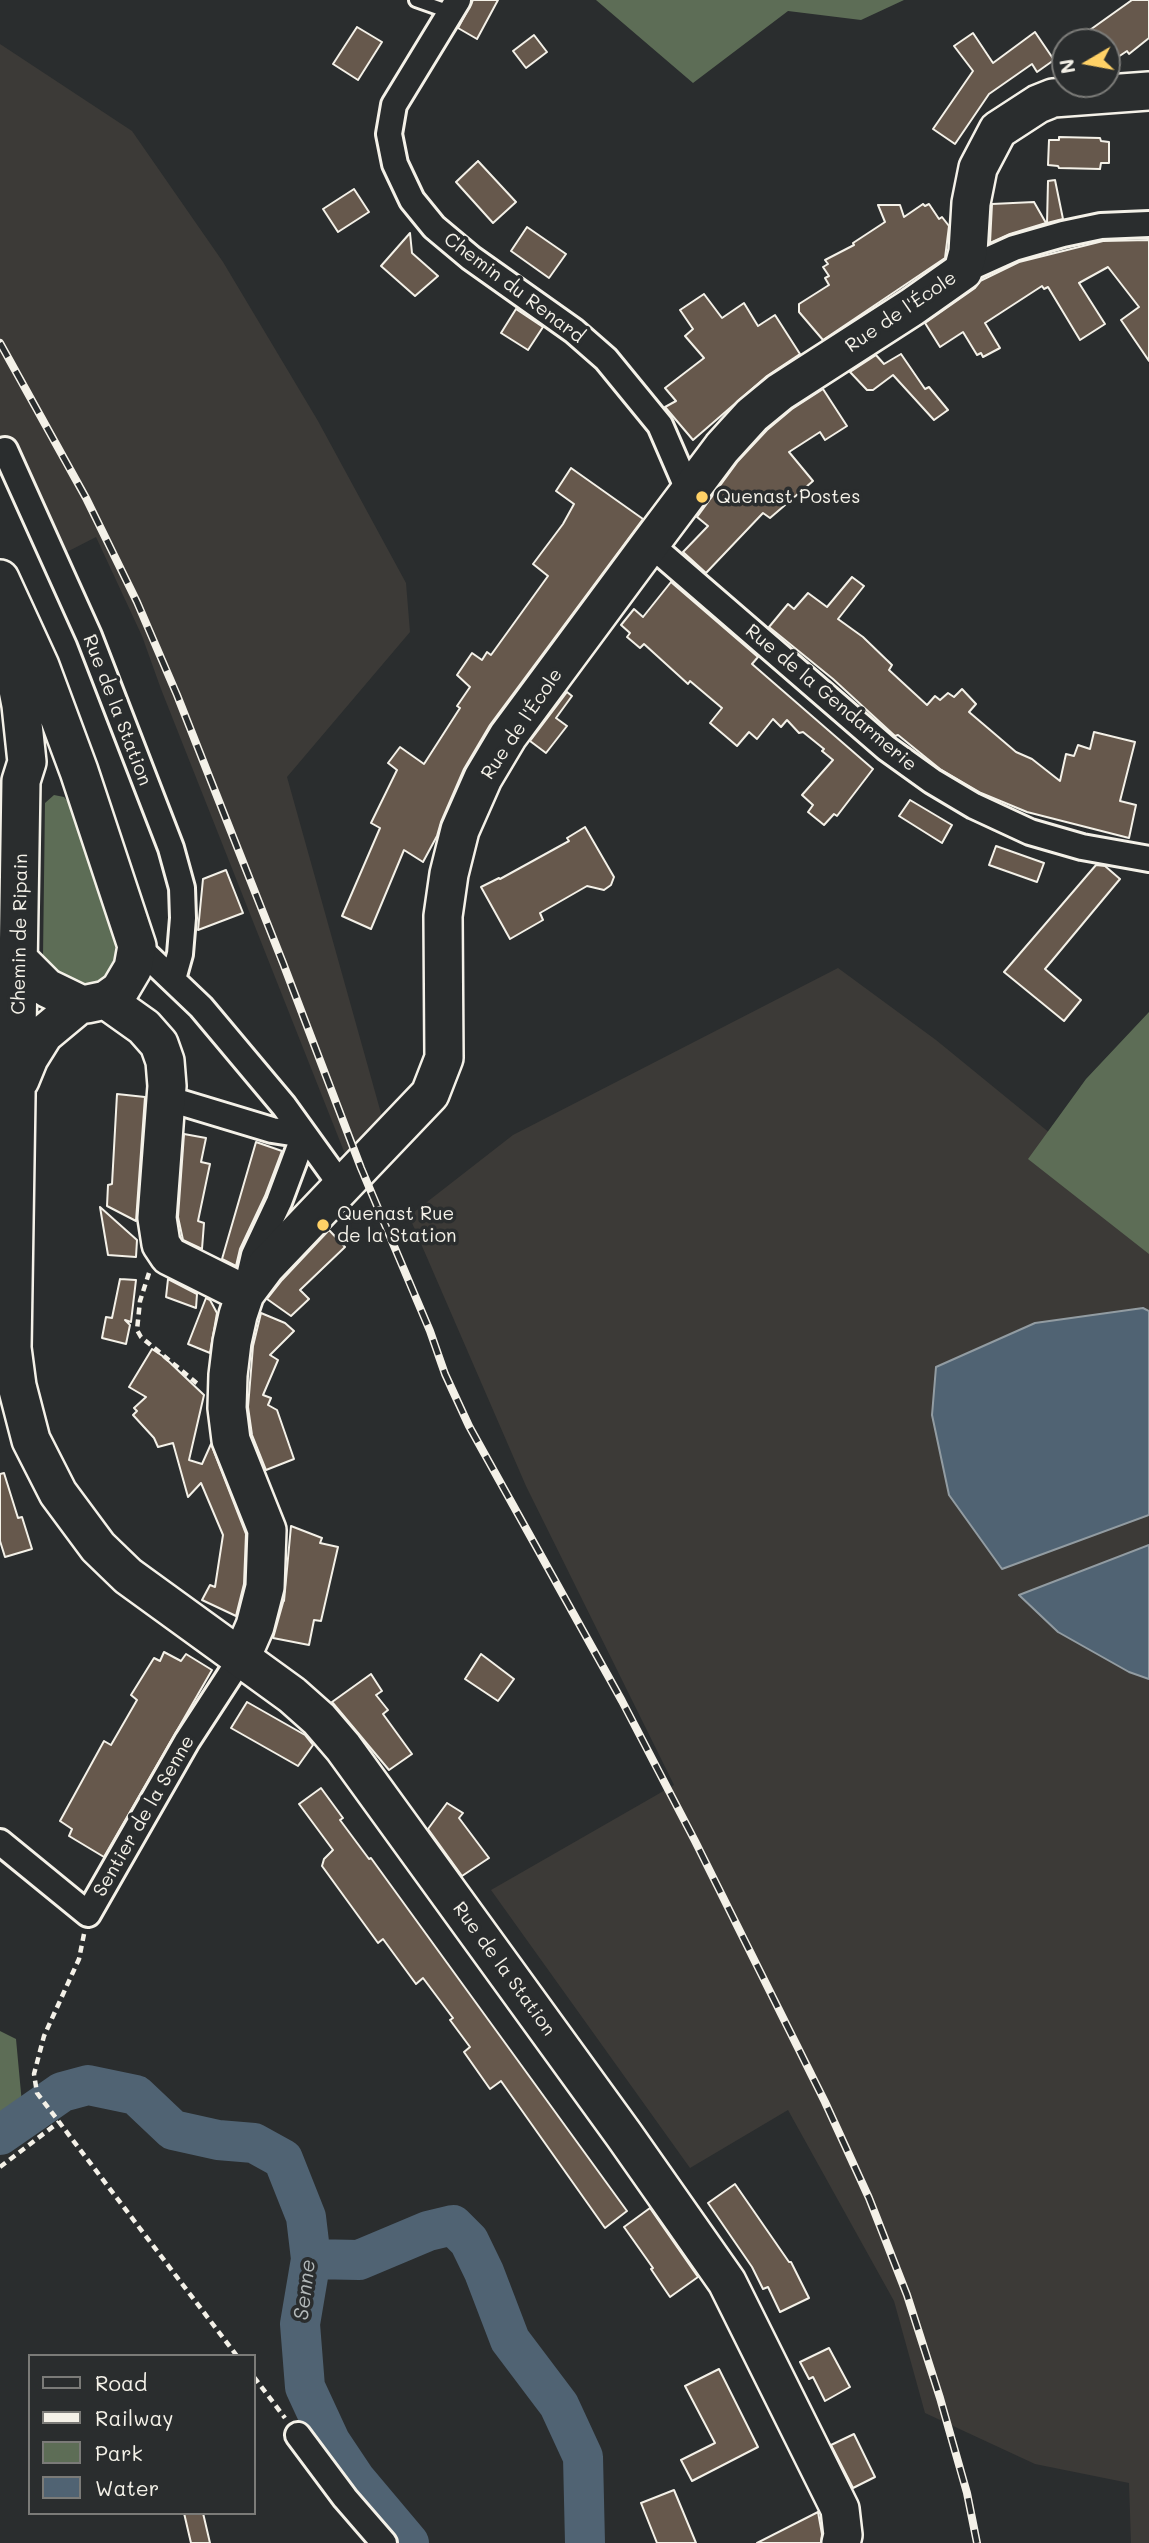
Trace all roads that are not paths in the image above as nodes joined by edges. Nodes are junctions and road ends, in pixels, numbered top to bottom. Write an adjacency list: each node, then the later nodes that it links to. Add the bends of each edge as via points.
1 (416, 0): 2 (lane)
2 (454, 6): 7 (street, Chemin du Renard, via 394,105 389,134 394,164 412,200 434,227 606,359 660,425)
3 (1149, 91): 5 (street, via 1053,98 998,130 978,168)
4 (1149, 224): 5 (street, Rue de l'École, via 1063,233)
5 (963, 271): 7 (street, Rue de l'École, via 780,392 752,415)
6 (5, 450): 16 (street, Rue de la Station, via 89,636 171,848 182,888 183,918)
7 (689, 492): 8 (street, Rue de l'École)
8 (650, 544): 13 (street, Rue de la Gendarmerie, via 887,748 932,781 1030,832); 21 (street, Rue de l'École, via 508,736 483,778 460,830 443,916 443,1058 430,1094)
9 (0, 579): 12 (street, via 40,666)
10 (0, 622): 11 (street, Chemin de Ripain, via 21,705 27,762)
11 (21, 781): 12 (street, via 56,771 71,778); 15 (street, Chemin de Ripain)
12 (87, 796): 14 (street)
13 (1149, 859)
14 (137, 946): 16 (street); 17 (street, via 130,975 120,990)
15 (19, 960): 17 (street, via 47,988); 18 (street, Chemin de Ripain)
16 (173, 979): 20 (street, via 285,1106)
17 (93, 1002): 18 (street, Chemin de Ripain, via 44,1034); 19 (street, via 144,1027 159,1044 167,1068)
18 (17, 1088): 23 (street, Chemin de Ripain, via 12,1348 31,1440 58,1493 98,1547 128,1576)
19 (166, 1098): 20 (street); 22 (street, via 157,1218 161,1244 170,1256)
20 (304, 1135): 21 (street); 22 (street, via 254,1255)
21 (343, 1188): 22 (street, Rue de l'École)
22 (245, 1294): 23 (street, via 232,1342 227,1408 231,1440 267,1530 265,1587)
23 (241, 1658): 24 (street, Sentier de la Senne, via 187,1741 88,1914); 27 (street, Rue de la Station, via 292,1695 343,1747 727,2282 841,2509)
24 (0, 1842)
25 (298, 2435): 26 (street)
26 (384, 2543)
27 (841, 2543)

